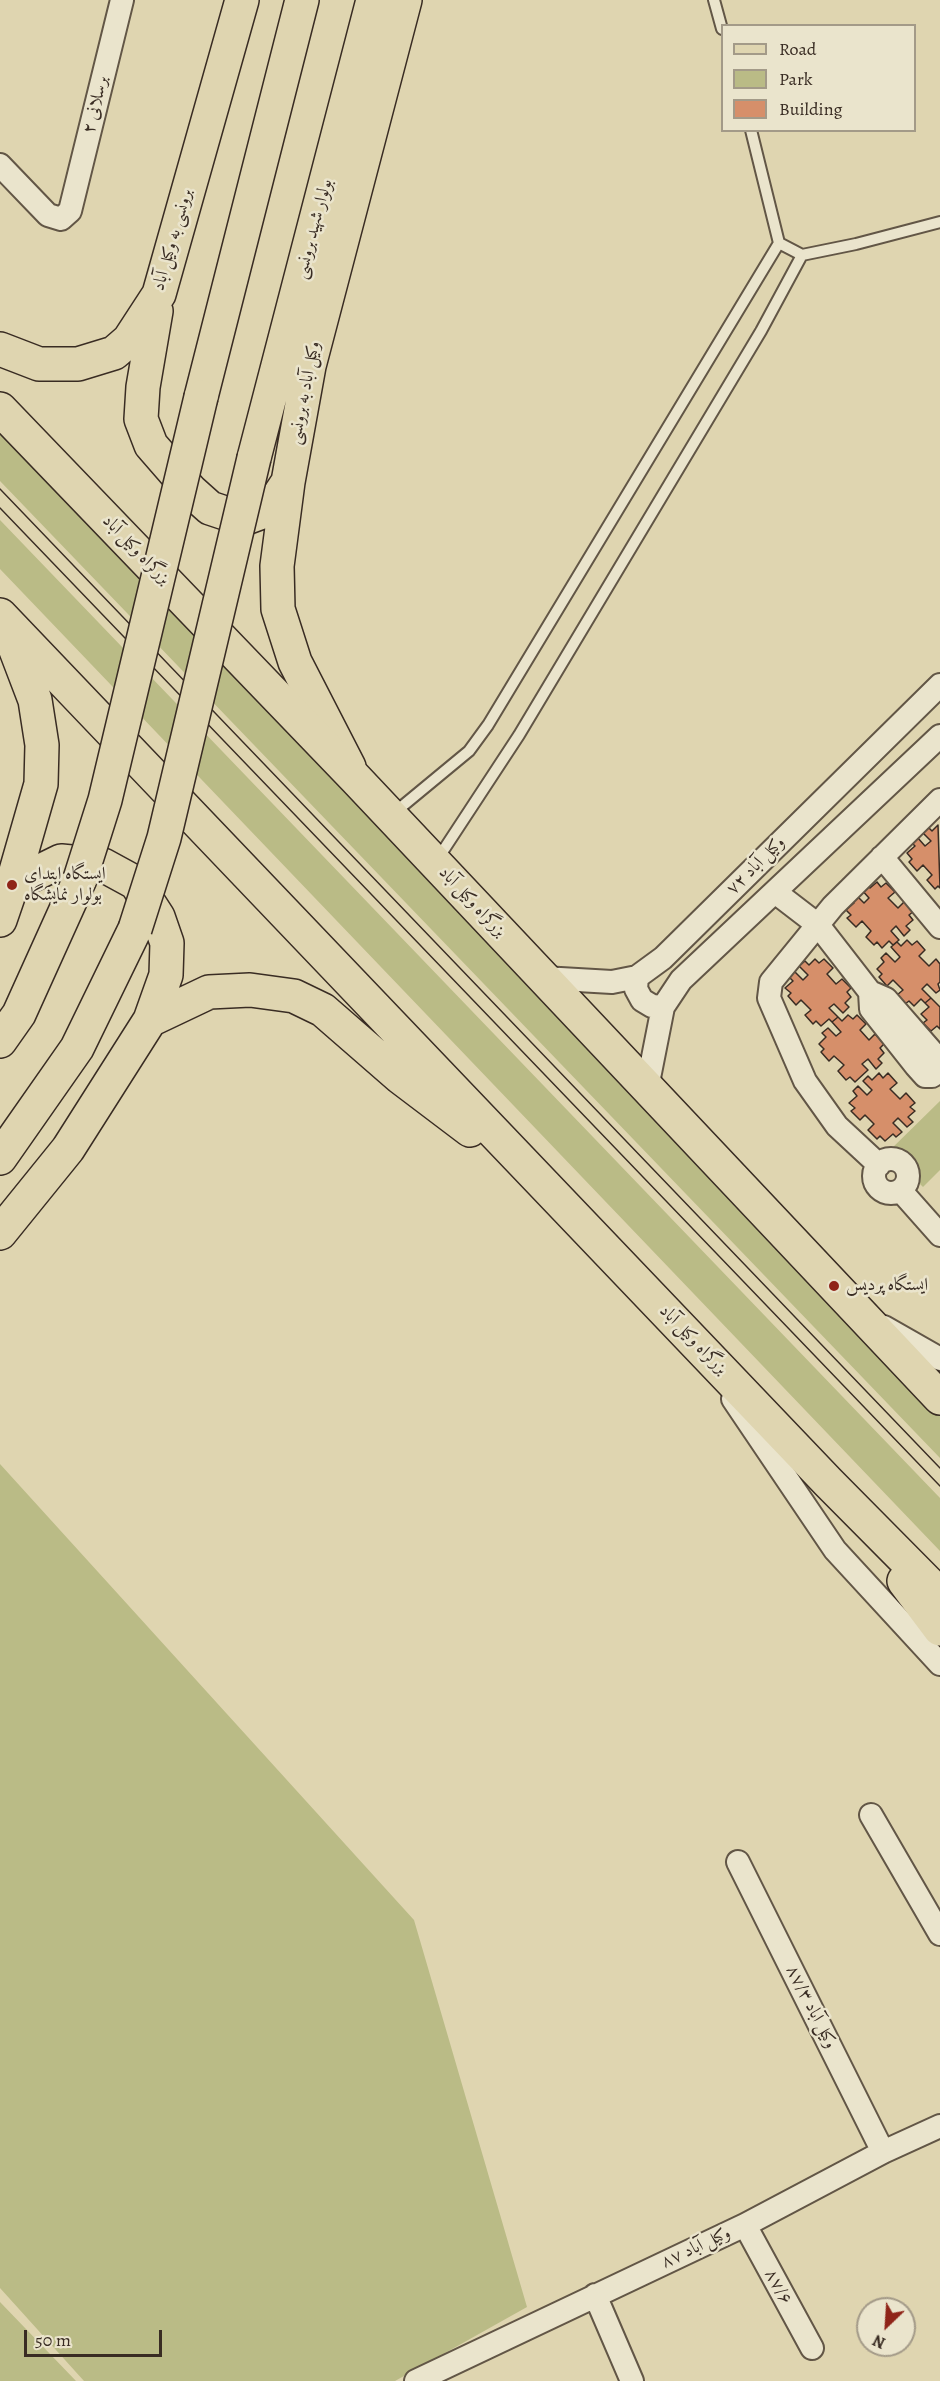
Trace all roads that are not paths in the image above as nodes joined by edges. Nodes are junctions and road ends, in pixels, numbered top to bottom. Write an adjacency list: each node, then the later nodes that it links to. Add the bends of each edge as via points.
1 (242, 0): 13 (main road, برونسی به وکیل آباد)
2 (302, 0): 36 (main road, bridge, via 201,397 105,800 80,879 19,1014)
3 (373, 0): 39 (main road, بولوار شهید برونسی, bridge, via 254,458 164,838 135,929 77,1048)
4 (405, 0): 16 (main road, وکیل آباد به برونسی, via 309,366)
5 (714, 0): 7 (lane)
6 (121, 1): 9 (street, برسلانی ۲, via 70,211 61,219 48,215)
7 (721, 24)
8 (751, 132): 11 (lane)
9 (0, 165)
10 (940, 222): 12 (lane)
11 (779, 243): 12 (lane); 24 (lane, via 488,725 469,751)
12 (802, 255): 26 (lane, via 761,331 519,735)
13 (159, 294): 14 (main road, برونسی به وکیل آباد, via 129,340 114,353 78,364 39,364); 16 (main road, via 141,418 151,445 210,508 243,519 270,509)
14 (0, 349)
15 (0, 409): 21 (main road, بزرگراه وکیل آباد)
16 (288, 482): 21 (main road, وکیل آباد به برونسی, via 277,566 278,609 296,662)
17 (2, 617): 27 (main road, via 35,700 42,745 41,784); 40 (main road, بزرگراه وکیل آباد)
18 (940, 685): 20 (street, ۷۲ وکیل آباد)
19 (940, 736): 22 (street, ۷۲ وکیل آباد)
20 (857, 764): 22 (street); 32 (street, ۷۲ وکیل آباد, via 663,957)
21 (356, 779): 24 (main road, بزرگراه وکیل آباد)
22 (883, 791): 28 (street, ۷۲ وکیل آباد)
23 (940, 800): 25 (street)
24 (390, 816): 26 (main road, بزرگراه وکیل آباد)
25 (882, 857): 30 (street); 31 (street)
26 (435, 863): 33 (main road, بزرگراه وکیل آباد)
27 (12, 885): 29 (main road); 35 (main road, via 61,861 102,865 136,882 158,917 167,943 166,975)
28 (775, 891): 30 (street); 34 (street, ۷۲ وکیل آباد, via 681,980)
29 (0, 920)
30 (818, 925): 37 (street, via 870,992 886,999); 42 (street, via 771,982 769,998 805,1081 837,1126 879,1165 890,1159 905,1166 908,1179 901,1191)
31 (940, 927)
32 (637, 977): 33 (street, ۷۲ وکیل آباد, via 612,982); 34 (street, via 636,989 642,1000 652,1006)
33 (543, 978): 38 (main road, بزرگراه وکیل آباد)
34 (663, 1006): 38 (street, ۷۲ وکیل آباد)
35 (150, 1020): 40 (main road, via 209,992 250,990 294,996 323,1010 400,1077); 41 (main road, via 68,1149)
36 (0, 1041)
37 (933, 1063)
38 (647, 1088): 44 (main road, بزرگراه وکیل آباد, via 861,1314)
39 (0, 1158)
40 (555, 1196): 43 (main road, بزرگراه وکیل آباد)
41 (0, 1233)
42 (940, 1235)
43 (693, 1340): 46 (main road, بزرگراه وکیل آباد); 49 (street, via 835,1550)
44 (932, 1374): 45 (main road, بزرگراه وکیل آباد)
45 (940, 1398)
46 (828, 1482): 47 (main road, بزرگراه وکیل آباد); 48 (main road)
47 (940, 1595)
48 (940, 1629)
49 (940, 1664)
50 (871, 1815): 52 (street)
51 (738, 1862): 54 (street, وکیل آباد ۸۷/۳)
52 (940, 1934)
53 (940, 2126): 54 (street, وکیل آباد ۸۷)
54 (883, 2152): 55 (street, وکیل آباد ۸۷)
55 (745, 2225): 56 (street, وکیل آباد ۸۷); 57 (street, ۸۷/۶)
56 (595, 2295): 58 (street, وکیل آباد ۸۷); 60 (street)
57 (812, 2348)
58 (453, 2373): 59 (street, وکیل آباد ۸۷)
59 (416, 2381)
60 (632, 2381)

